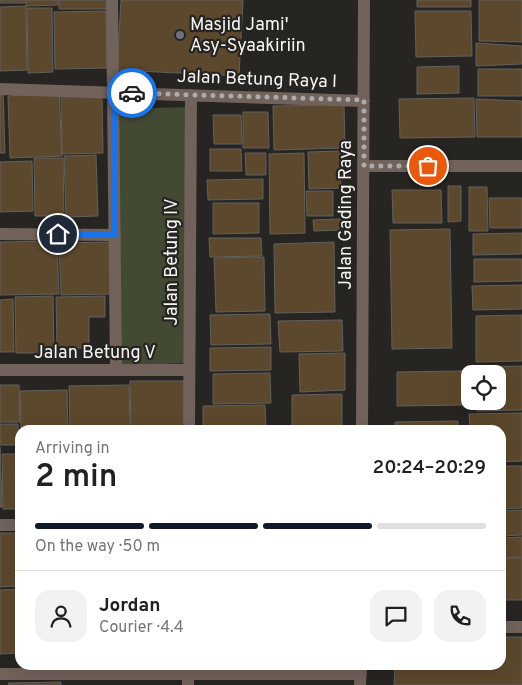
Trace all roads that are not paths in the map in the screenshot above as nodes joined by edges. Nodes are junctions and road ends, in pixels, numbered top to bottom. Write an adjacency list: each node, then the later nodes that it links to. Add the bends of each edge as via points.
1 (112, 0): 4 (street)
2 (364, 0): 6 (street, Jalan Gading Raya)
3 (0, 89): 4 (street, Jalan Betung Raya I)
4 (114, 92): 5 (street, Jalan Betung Raya I); 10 (street)
5 (191, 95): 6 (street, Jalan Betung Raya I); 13 (street, Jalan Betung IV)
6 (364, 100): 7 (street, Jalan Gading Raya)
7 (364, 166): 8 (street); 15 (street, Jalan Gading Raya)
8 (522, 166)
9 (0, 234): 10 (street)
10 (115, 235): 12 (street)
11 (0, 370): 12 (street, Jalan Betung V)
12 (116, 370): 13 (street, Jalan Betung V)
13 (189, 370): 14 (street, Jalan Betung IV)
14 (189, 425)
15 (362, 425)
16 (0, 525): 17 (street)
17 (15, 525)
18 (506, 627): 19 (street)
19 (522, 628)
20 (0, 674): 21 (street)
21 (188, 675): 22 (street)
22 (360, 675)

